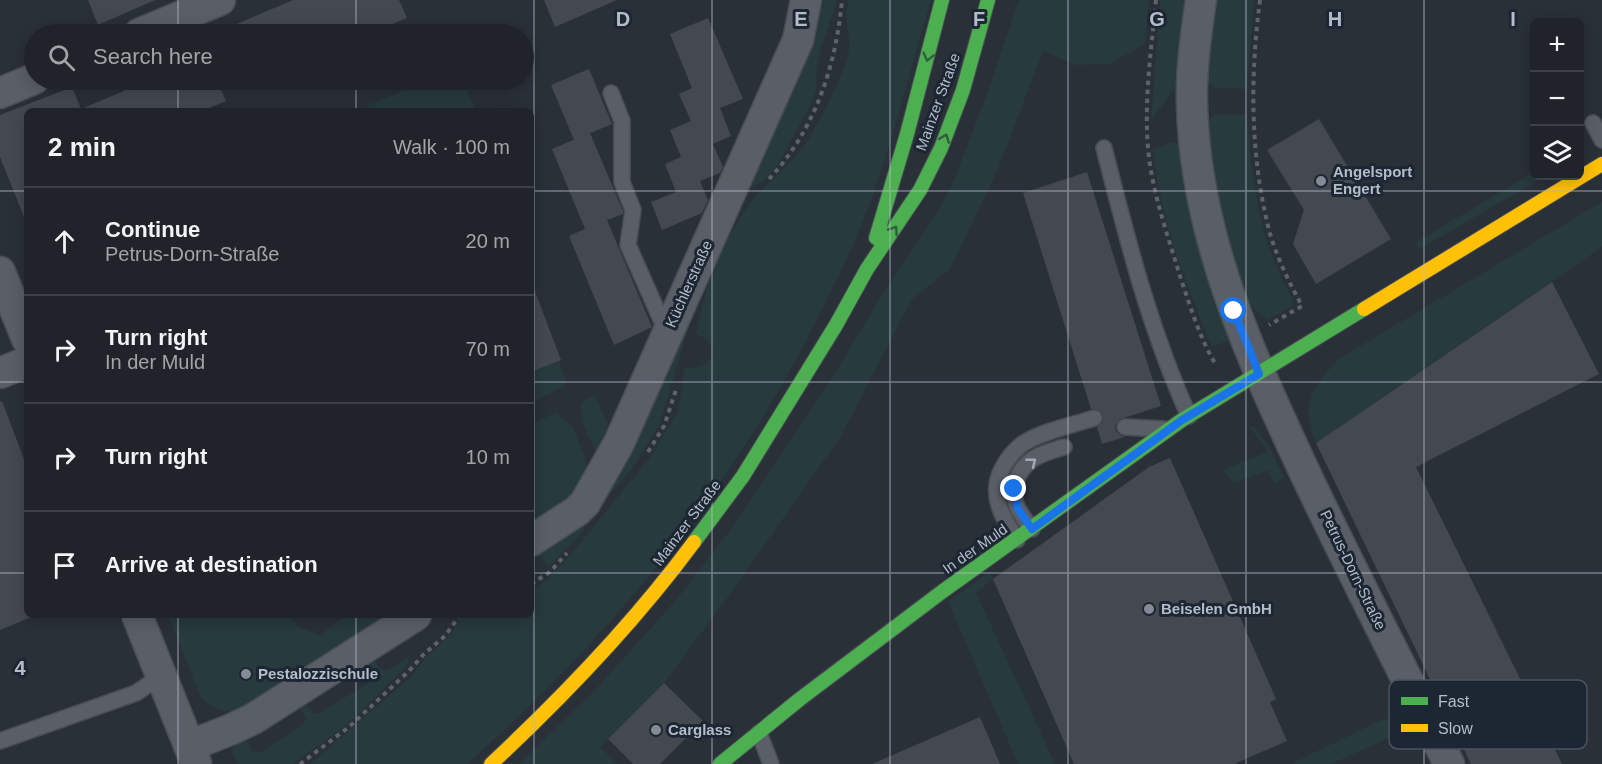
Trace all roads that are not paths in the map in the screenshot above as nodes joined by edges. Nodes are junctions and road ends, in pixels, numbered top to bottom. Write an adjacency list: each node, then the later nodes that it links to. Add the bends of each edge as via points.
1 (220, 0): 6 (street)
2 (806, 0): 17 (street, Küchlerstraße, via 798,40)
3 (942, 0): 14 (main road, Mainzer Straße, one-way to 14, via 908,134)
4 (988, 0): 14 (main road, Mainzer Straße, one-way to 4, via 920,190 941,148 963,90)
5 (1201, 0): 20 (street, Petrus-Dorn-Straße, via 1192,103 1198,168 1219,268)
6 (163, 24)
7 (24, 83): 8 (street)
8 (0, 93)
9 (611, 93): 17 (lane, via 622,121 622,182 633,210 628,245)
10 (1593, 123): 11 (lane)
11 (1602, 140)
12 (1104, 148): 21 (lane, via 1133,263 1169,373)
13 (1602, 164): 20 (main road)
14 (867, 269): 37 (main road, Mainzer Straße, via 743,476 666,580 552,708)
15 (0, 272): 16 (street)
16 (24, 332)
17 (667, 333): 27 (street, Küchlerstraße, via 619,443 589,497 577,511)
18 (24, 363): 19 (street)
19 (0, 373)
20 (1259, 374): 21 (main road, In der Muld); 32 (street, Petrus-Dorn-Straße)
21 (1189, 416): 24 (main road, In der Muld)
22 (1094, 418): 28 (lane, via 1024,443 999,474 997,503)
23 (1125, 427): 24 (lane)
24 (1170, 429): 26 (main road, In der Muld)
25 (1064, 447): 26 (lane, one-way to 25, via 1018,509 1016,481 1034,458)
26 (1032, 529): 28 (main road, In der Muld)
27 (534, 539)
28 (1017, 540): 33 (main road, In der Muld, via 943,591)
29 (138, 618): 31 (street)
30 (411, 618): 36 (street)
31 (161, 676): 34 (lane, via 136,693); 36 (street)
32 (1407, 680)
33 (759, 733): 38 (main road, In der Muld); 39 (lane)
34 (0, 741)
35 (1442, 749): 40 (street, Petrus-Dorn-Straße)
36 (193, 755)
37 (491, 764)
38 (720, 764)
39 (771, 764)
40 (1449, 764)

